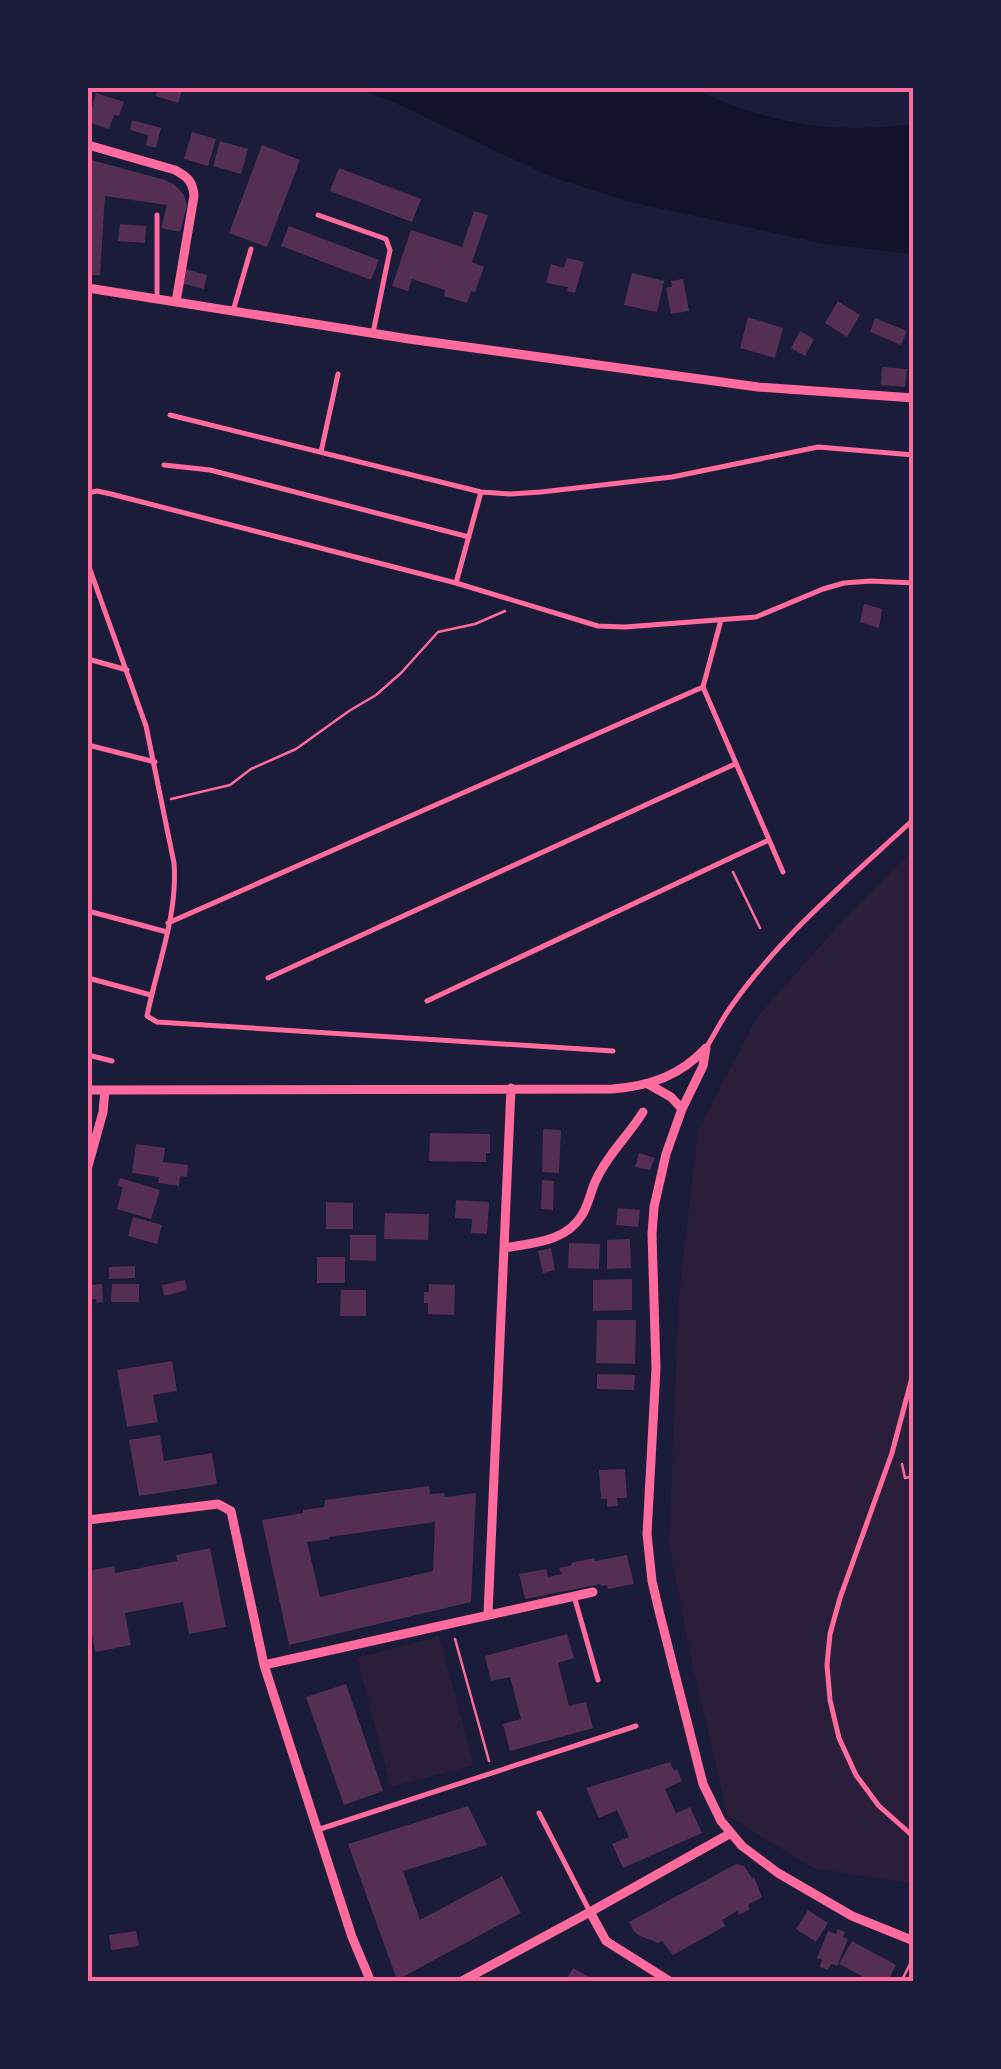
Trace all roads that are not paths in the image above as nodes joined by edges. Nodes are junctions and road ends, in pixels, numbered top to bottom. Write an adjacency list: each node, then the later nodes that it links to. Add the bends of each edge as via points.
1 (88, 146): 7 (street, via 175,170 193,186)
2 (157, 215): 6 (lane)
3 (318, 216): 9 (lane, via 386,239 390,250)
4 (251, 249): 8 (lane)
5 (88, 288): 6 (street)
6 (157, 299): 7 (street)
7 (176, 302): 8 (street)
8 (233, 311): 9 (street)
9 (373, 334): 11 (street, via 758,387)
10 (338, 374): 13 (lane)
11 (914, 398)
12 (170, 416): 13 (lane)
13 (321, 452): 16 (lane)
14 (914, 455): 16 (lane, via 818,447 672,477)
15 (164, 466): 18 (lane, via 210,470)
16 (481, 492): 18 (lane)
17 (88, 494): 20 (lane, via 112,494)
18 (468, 537): 20 (lane)
19 (88, 564): 24 (lane)
20 (456, 583): 22 (lane, via 598,626)
21 (914, 583): 22 (lane, via 844,583 756,617)
22 (720, 620): 25 (lane)
23 (88, 659): 24 (lane)
24 (126, 670): 27 (lane)
25 (703, 687): 28 (lane); 33 (lane)
26 (88, 744): 27 (lane)
27 (155, 762): 33 (lane, via 176,881)
28 (735, 764): 30 (lane); 36 (lane)
29 (914, 819): 39 (lane, via 763,966)
30 (769, 840): 31 (lane); 38 (lane)
31 (783, 872)
32 (88, 910): 34 (lane)
33 (168, 923): 34 (lane)
34 (167, 932): 37 (lane)
35 (88, 978): 37 (lane)
36 (268, 978)
37 (151, 995): 40 (lane, via 148,1016 157,1022)
38 (427, 1000)
39 (706, 1048): 43 (street, via 680,1071); 47 (street)
40 (613, 1051)
41 (88, 1055): 42 (lane)
42 (112, 1062)
43 (648, 1084): 44 (street); 47 (street)
44 (510, 1088): 46 (street); 50 (street)
45 (88, 1090): 46 (street)
46 (105, 1090): 49 (street)
47 (682, 1109): 61 (street, via 652,1234 656,1368 648,1546 702,1784)
48 (643, 1112): 50 (street, via 568,1232)
49 (88, 1166)
50 (504, 1248): 55 (street)
51 (914, 1370): 62 (lane, via 892,1454 840,1598 827,1665 839,1738 856,1775)
52 (88, 1520): 56 (street, via 227,1507)
53 (593, 1592): 54 (street)
54 (574, 1596): 55 (street); 57 (lane)
55 (488, 1614): 56 (street)
56 (264, 1665): 60 (street)
57 (598, 1680)
58 (636, 1726): 60 (lane)
59 (539, 1813): 63 (lane)
60 (317, 1830): 65 (street)
61 (731, 1833): 63 (street); 64 (street, via 760,1860 836,1908)
62 (914, 1837)
63 (590, 1912): 66 (street); 67 (street, via 606,1941)
64 (914, 1941)
65 (370, 1982)
66 (460, 1982)
67 (671, 1982)

